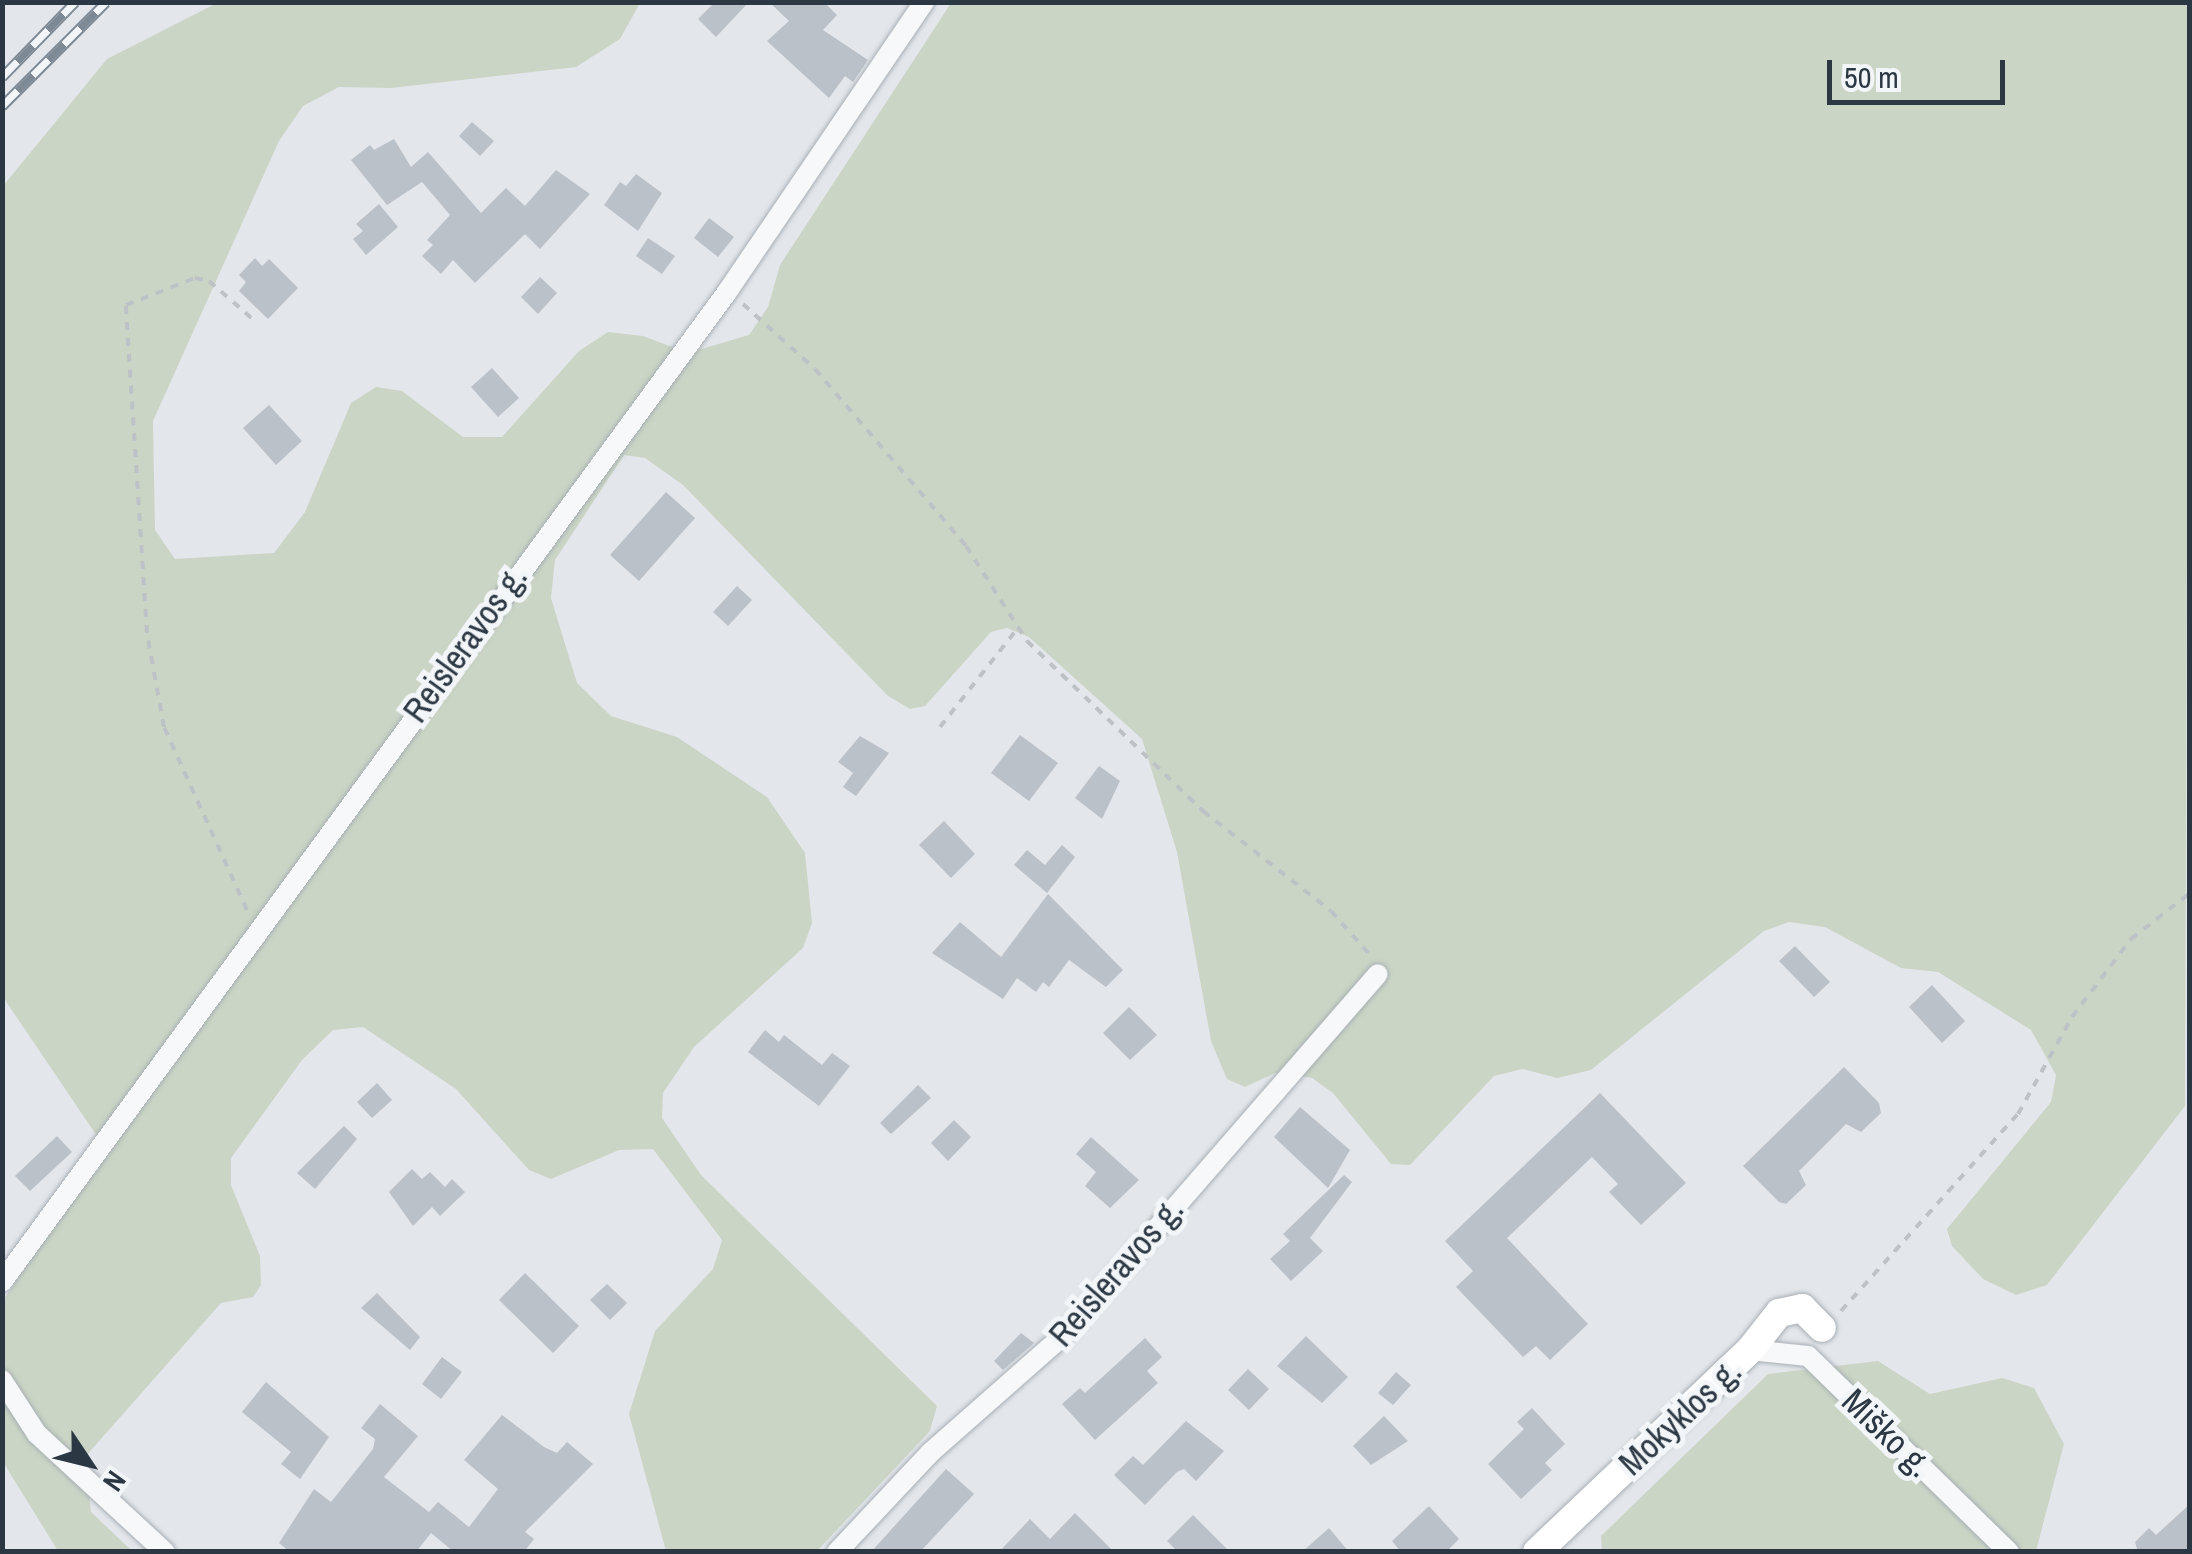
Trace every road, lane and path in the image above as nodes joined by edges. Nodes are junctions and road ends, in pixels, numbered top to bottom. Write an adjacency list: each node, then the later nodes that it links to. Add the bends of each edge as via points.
1 (924, 2): 2 (street, Reisleravos g.)
2 (727, 292): 4 (path, via 815,369 966,546); 7 (street, Reisleravos g.)
3 (255, 321): 7 (path, via 209,281 195,278 126,306 146,633 164,727)
4 (1017, 629): 5 (path); 8 (path, via 1203,811 1351,930)
5 (940, 727)
6 (2190, 893): 10 (path, via 2131,940 2072,1017 2018,1114)
7 (257, 931): 9 (street, Reisleravos g.)
8 (1378, 974): 15 (street, Reisleravos g., via 1064,1335 930,1453)
9 (2, 1282)
10 (1822, 1328): 11 (main road, Mokyklos g., via 1814,1314 1791,1308 1779,1313); 12 (street)
11 (1750, 1350): 12 (street); 16 (main road, Mokyklos g.)
12 (1808, 1356): 17 (street, Miško g.)
13 (2, 1380): 14 (street, via 38,1434)
14 (165, 1552)
15 (837, 1552)
16 (1537, 1552)
17 (2009, 1552)

